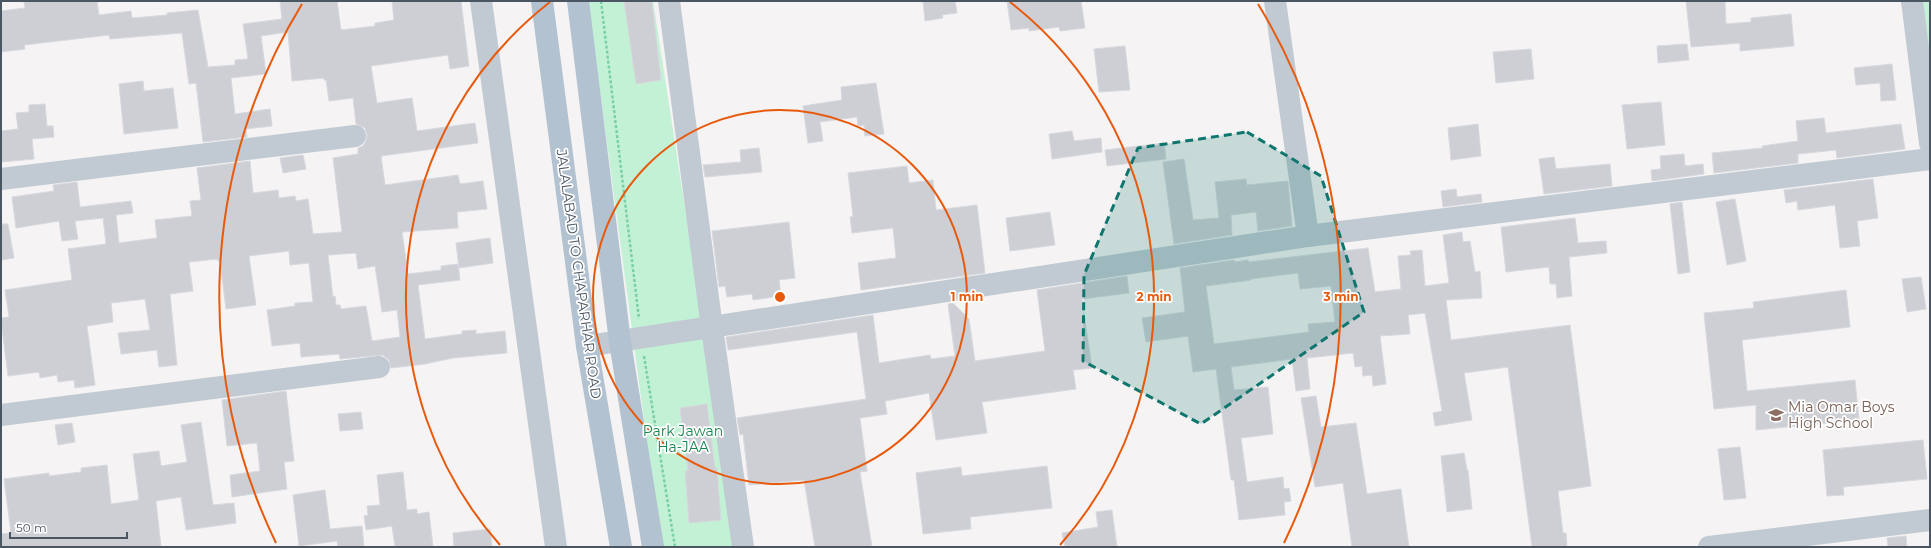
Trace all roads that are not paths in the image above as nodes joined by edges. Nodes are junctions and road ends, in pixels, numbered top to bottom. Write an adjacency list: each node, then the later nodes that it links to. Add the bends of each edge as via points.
1 (480, 1): 18 (street)
2 (542, 1): 14 (main road, JALALABAD TO CHAPARHAR ROAD)
3 (578, 1): 13 (main road)
4 (669, 1): 12 (street)
5 (1274, 1): 11 (street)
6 (1912, 1): 8 (street)
7 (355, 136): 10 (street)
8 (1930, 143)
9 (1930, 159): 11 (street)
10 (1, 179)
11 (1308, 236): 12 (street)
12 (712, 328): 13 (street); 21 (street)
13 (620, 342): 14 (street); 20 (main road)
14 (587, 346): 19 (main road, JALALABAD TO CHAPARHAR ROAD)
15 (379, 367): 16 (street)
16 (1, 415)
17 (1930, 520): 22 (street)
18 (556, 547)
19 (621, 547)
20 (653, 547)
21 (743, 547)
22 (1709, 547)

